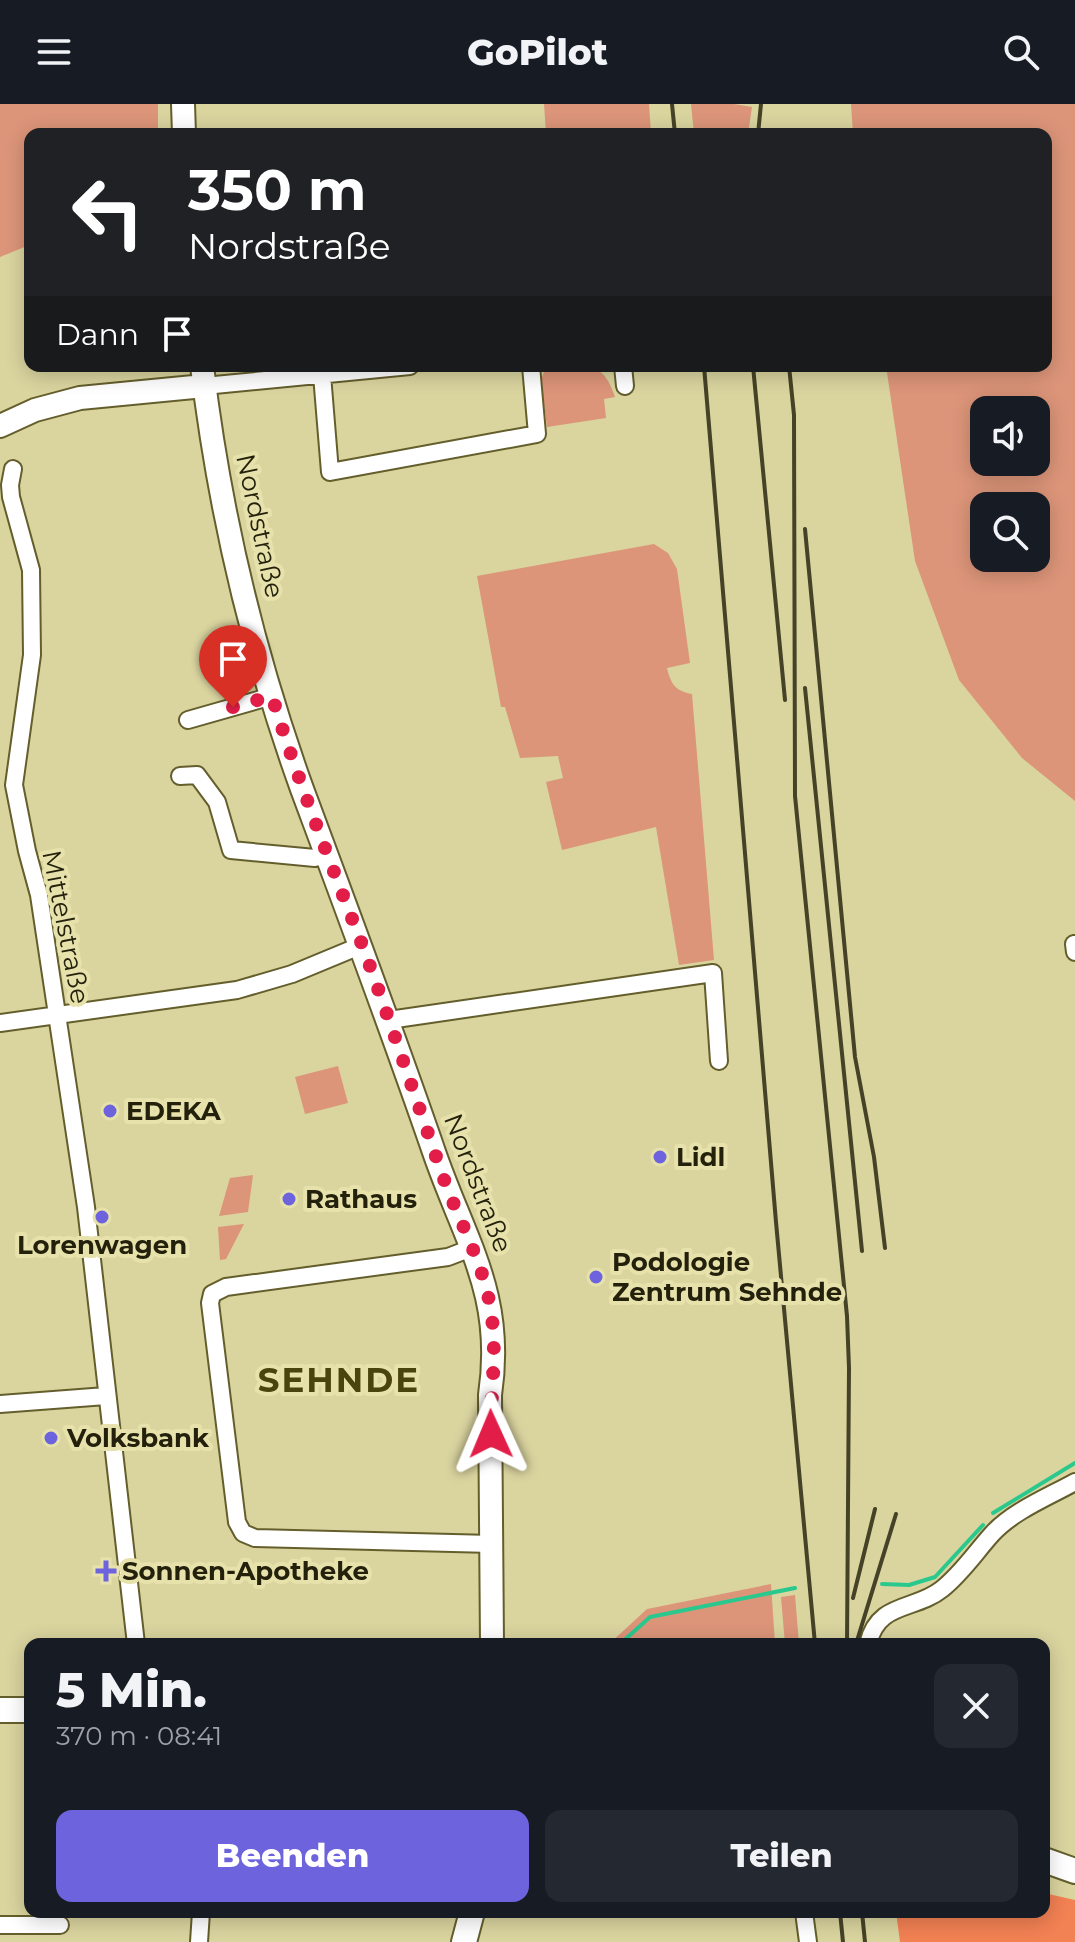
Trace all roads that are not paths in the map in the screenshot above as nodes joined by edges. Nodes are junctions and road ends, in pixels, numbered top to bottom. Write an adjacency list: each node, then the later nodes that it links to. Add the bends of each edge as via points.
1 (183, 104): 2 (main road)
2 (184, 128)
3 (351, 372): 6 (street)
4 (532, 372): 6 (street, via 537,434 330,472)
5 (624, 372): 8 (street)
6 (322, 375): 7 (street)
7 (203, 376): 9 (main road, via 80,398); 11 (main road, Nordstraße, via 235,558)
8 (625, 386)
9 (0, 426)
10 (13, 469): 18 (street, Mittelstraße, via 11,497 31,570 32,655 14,785)
11 (272, 696): 12 (street); 14 (main road, Nordstraße)
12 (188, 720)
13 (180, 776): 14 (street, via 197,775 217,802 231,850 315,858)
14 (327, 854): 16 (main road, Nordstraße)
15 (1074, 944): 17 (street)
16 (362, 945): 18 (street, via 237,990); 19 (main road, Nordstraße)
17 (1075, 952)
18 (58, 1015): 20 (street); 23 (street, Mittelstraße)
19 (389, 1020): 21 (street, via 713,973); 22 (main road, Nordstraße, via 443,1177)
20 (0, 1023)
21 (719, 1061)
22 (474, 1247): 26 (main road, Nordstraße, via 484,1277 495,1364 490,1395); 26 (street, via 448,1257 226,1287 212,1294 210,1303 237,1522 243,1533 255,1538)
23 (106, 1396): 24 (street); 27 (street, Mittelstraße)
24 (0, 1404)
25 (1075, 1482): 29 (street, via 994,1532 942,1589 896,1608)
26 (492, 1544): 28 (main road, Nordstraße)
27 (135, 1638)
28 (492, 1638)
29 (869, 1638)
30 (0, 1710): 31 (main road)
31 (24, 1710)
32 (1050, 1862): 33 (main road)
33 (1075, 1871)
34 (201, 1918): 39 (street)
35 (470, 1918): 40 (main road)
36 (805, 1918): 41 (street)
37 (0, 1925): 38 (street)
38 (60, 1925)
39 (199, 1942)
40 (464, 1942)
41 (808, 1942)

